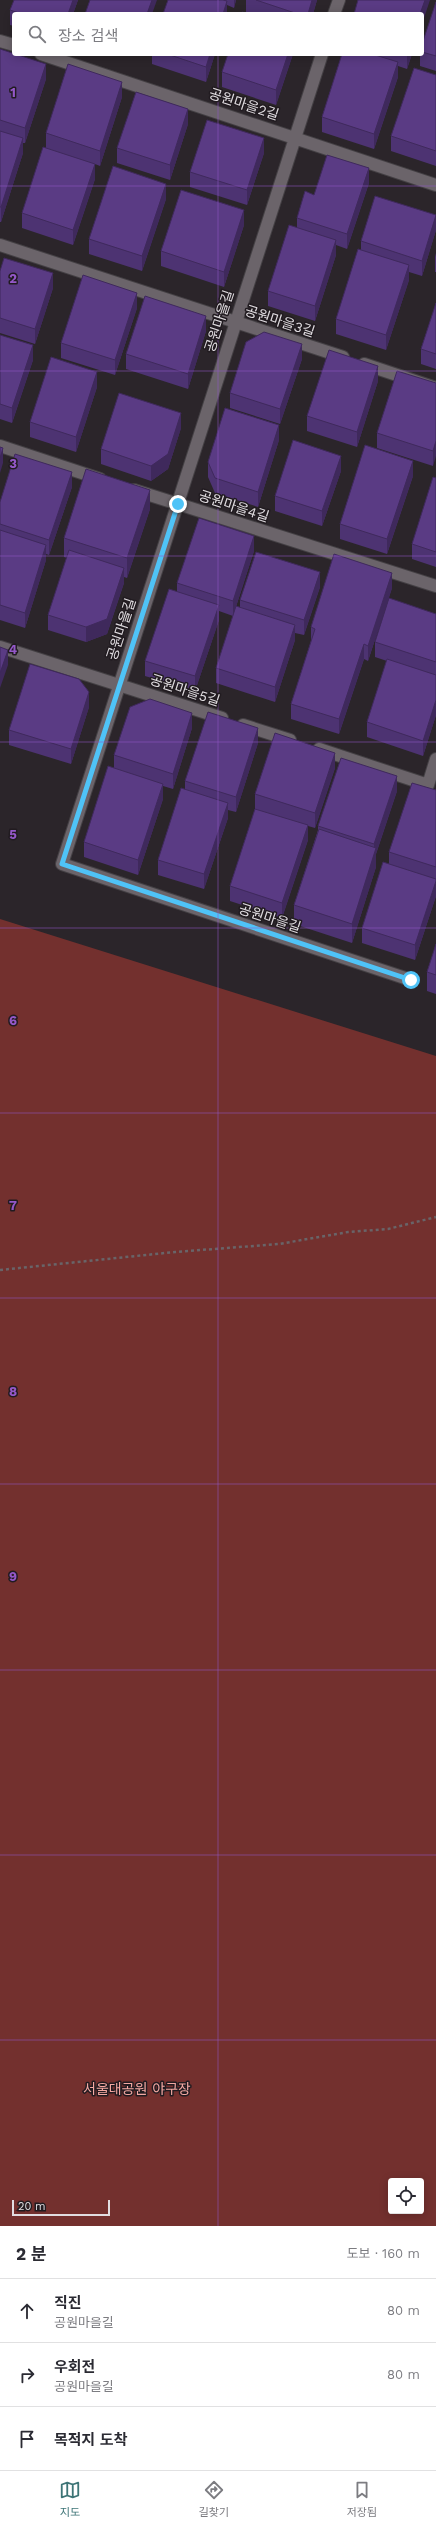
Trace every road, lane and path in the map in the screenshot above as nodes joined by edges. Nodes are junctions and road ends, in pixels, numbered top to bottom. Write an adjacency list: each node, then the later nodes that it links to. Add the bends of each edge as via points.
1 (339, 0): 2 (street)
2 (335, 12)
3 (0, 41): 4 (street)
4 (12, 44)
5 (47, 56): 7 (street, 공원마을2길)
6 (321, 56): 7 (street, 공원마을길)
7 (295, 136): 8 (street, 공원마을2길); 10 (street, 공원마을길)
8 (436, 185)
9 (0, 245): 10 (street, 공원마을3길)
10 (234, 321): 11 (street, 공원마을3길); 13 (street, 공원마을길)
11 (436, 388)
12 (0, 446): 13 (street, 공원마을4길)
13 (178, 504): 14 (street, 공원마을4길); 16 (street, 공원마을길)
14 (436, 586)
15 (0, 647): 16 (street, 공원마을5길)
16 (119, 685): 17 (street, 공원마을5길, via 428,784); 18 (street, 공원마을길, via 62,864)
17 (436, 759)
18 (411, 980)
19 (436, 1217): 20 (path, via 388,1229 348,1232 279,1244)
20 (0, 1270)

